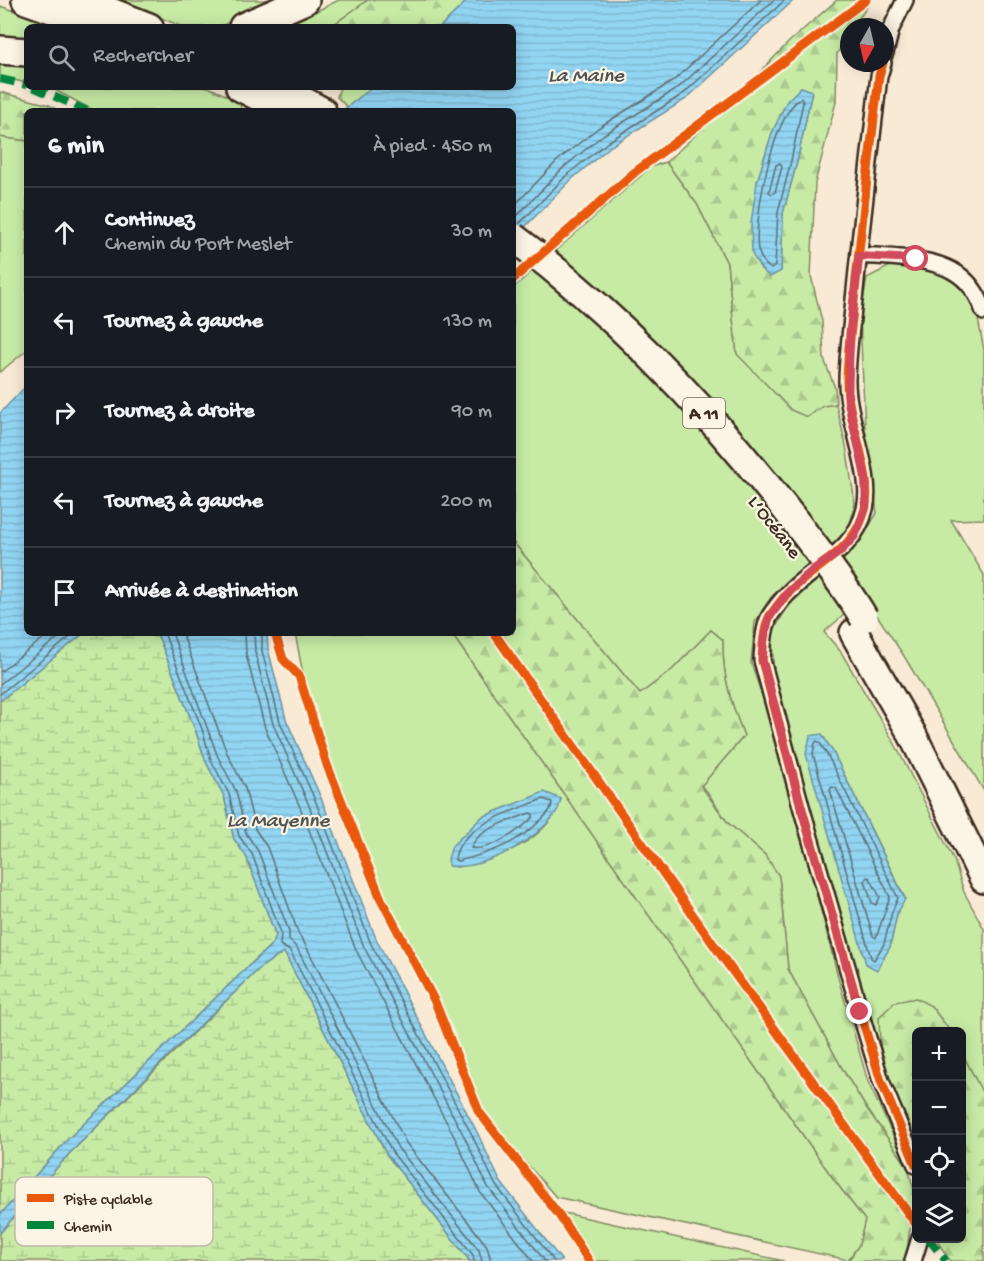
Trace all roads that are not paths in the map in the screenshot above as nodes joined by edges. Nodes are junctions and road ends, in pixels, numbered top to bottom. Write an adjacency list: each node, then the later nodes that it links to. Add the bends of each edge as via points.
1 (27, 0): 6 (highway)
2 (79, 0): 7 (highway)
3 (305, 0): 8 (highway)
4 (905, 0): 5 (street)
5 (894, 22)
6 (94, 24)
7 (141, 24)
8 (250, 24)
9 (0, 50): 10 (highway)
10 (24, 52)
11 (880, 72): 17 (street)
12 (246, 90): 14 (highway)
13 (284, 90): 15 (highway)
14 (281, 108)
15 (316, 108)
16 (516, 239): 20 (highway, L’Océane / A 11, bridge, via 626,333 714,423 823,558)
17 (859, 256): 19 (street, via 925,260 943,265 967,282); 23 (street, via 850,331 848,401 865,475 866,507 855,536 786,594 769,618 762,660 860,1012 881,1081)
18 (516, 262): 20 (highway, L’Océane / A 11, via 610,343 690,424)
19 (984, 312)
20 (859, 626): 21 (highway, L’Océane / A 11, via 925,719); 22 (highway, L’Océane / A 11)
21 (984, 835)
22 (984, 879)
23 (912, 1155)

